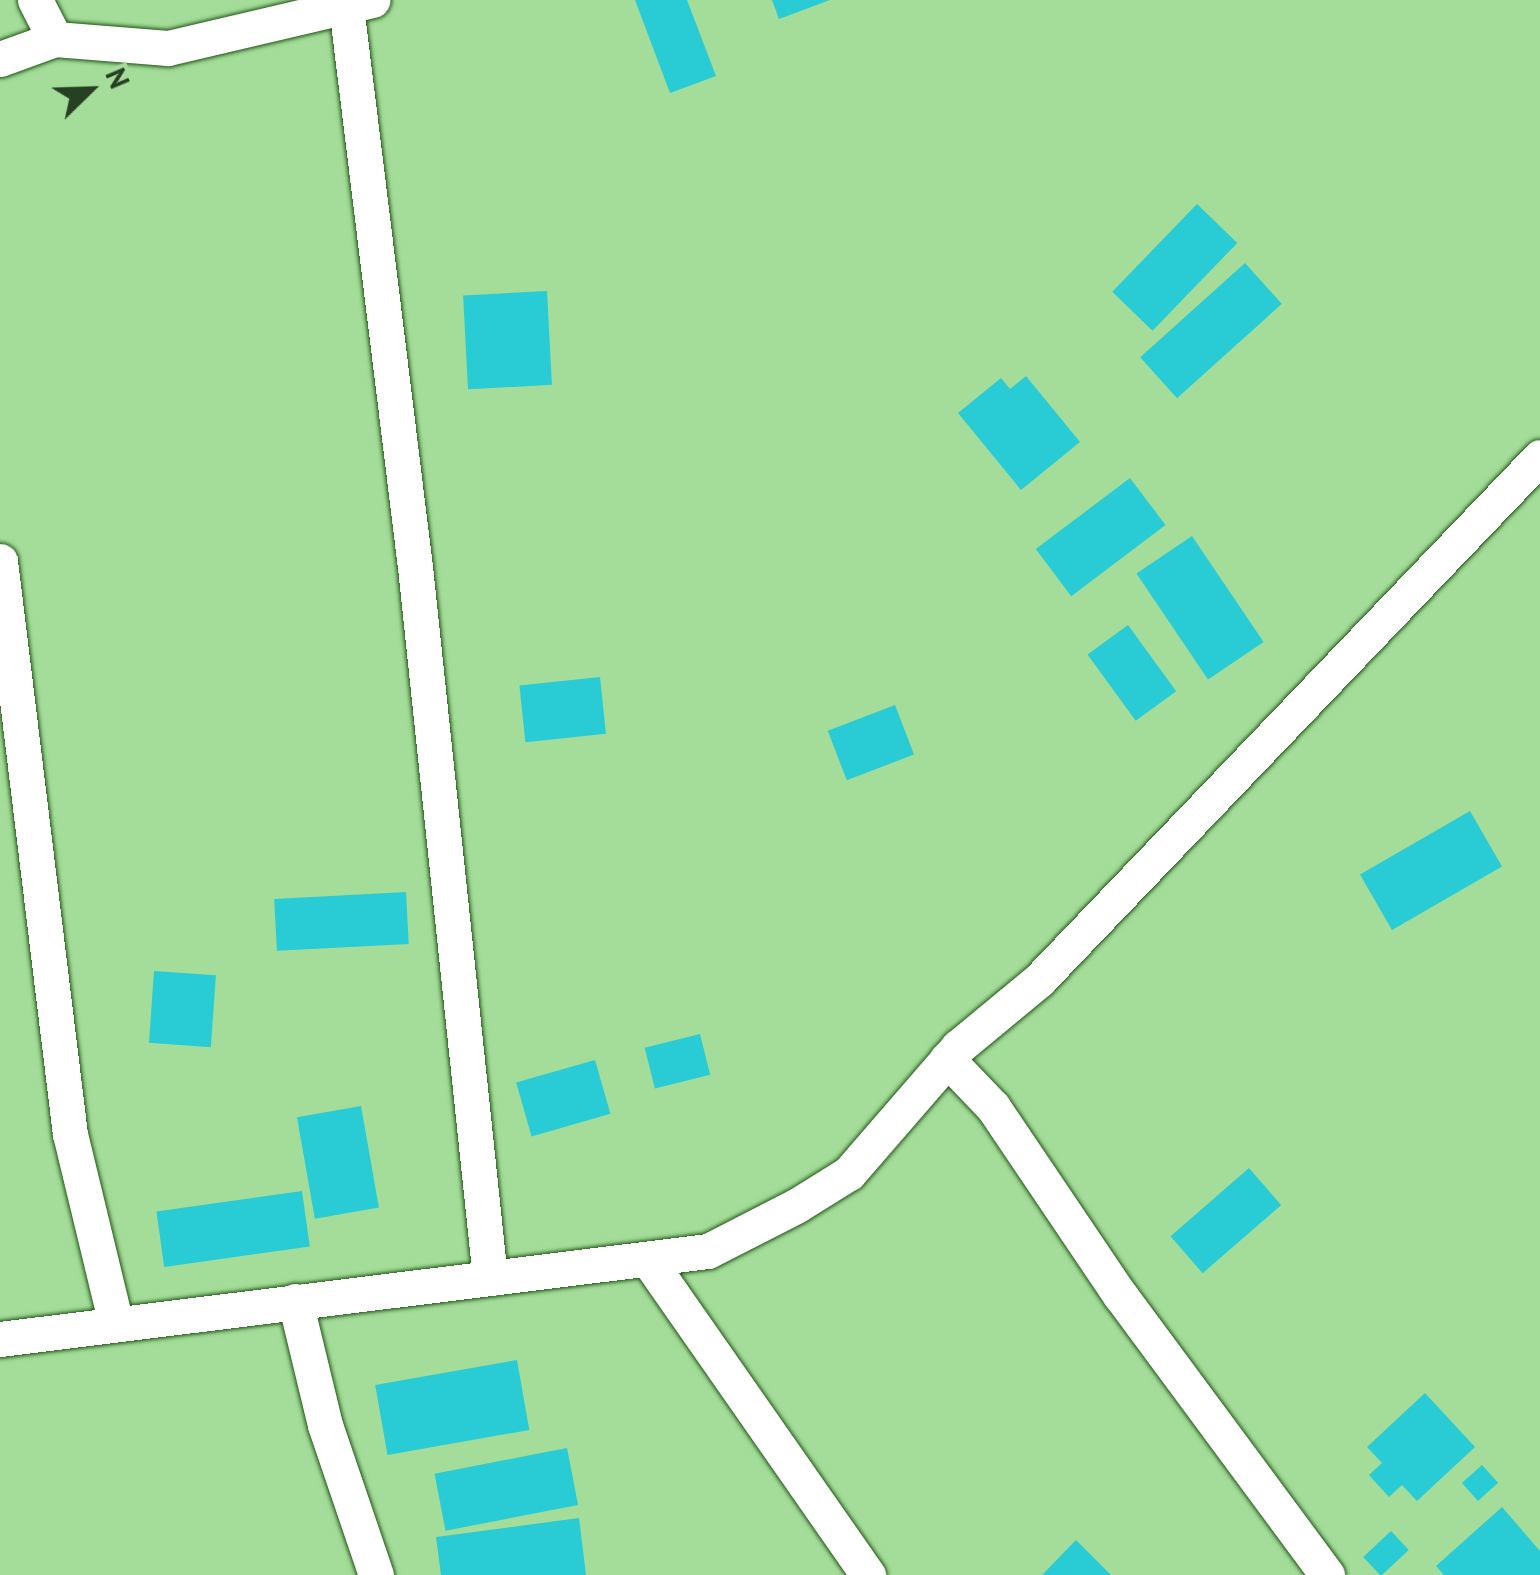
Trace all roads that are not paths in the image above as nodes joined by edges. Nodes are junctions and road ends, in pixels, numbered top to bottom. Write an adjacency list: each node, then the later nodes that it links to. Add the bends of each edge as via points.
1 (34, 0): 3 (street)
2 (359, 3): 3 (street, via 168,48); 9 (street)
3 (55, 39): 4 (street)
4 (0, 58)
5 (1540, 457): 7 (street, via 1039,980)
6 (0, 561): 11 (street, via 70,1134)
7 (947, 1059): 8 (street, via 849,1174 708,1251); 15 (street, via 993,1107 1120,1295)
8 (649, 1261): 9 (street); 14 (street)
9 (490, 1278): 10 (street)
10 (295, 1300): 11 (street); 13 (street, via 325,1425)
11 (116, 1324): 12 (street)
12 (0, 1339)
13 (376, 1575)
14 (868, 1575)
15 (1327, 1575)

